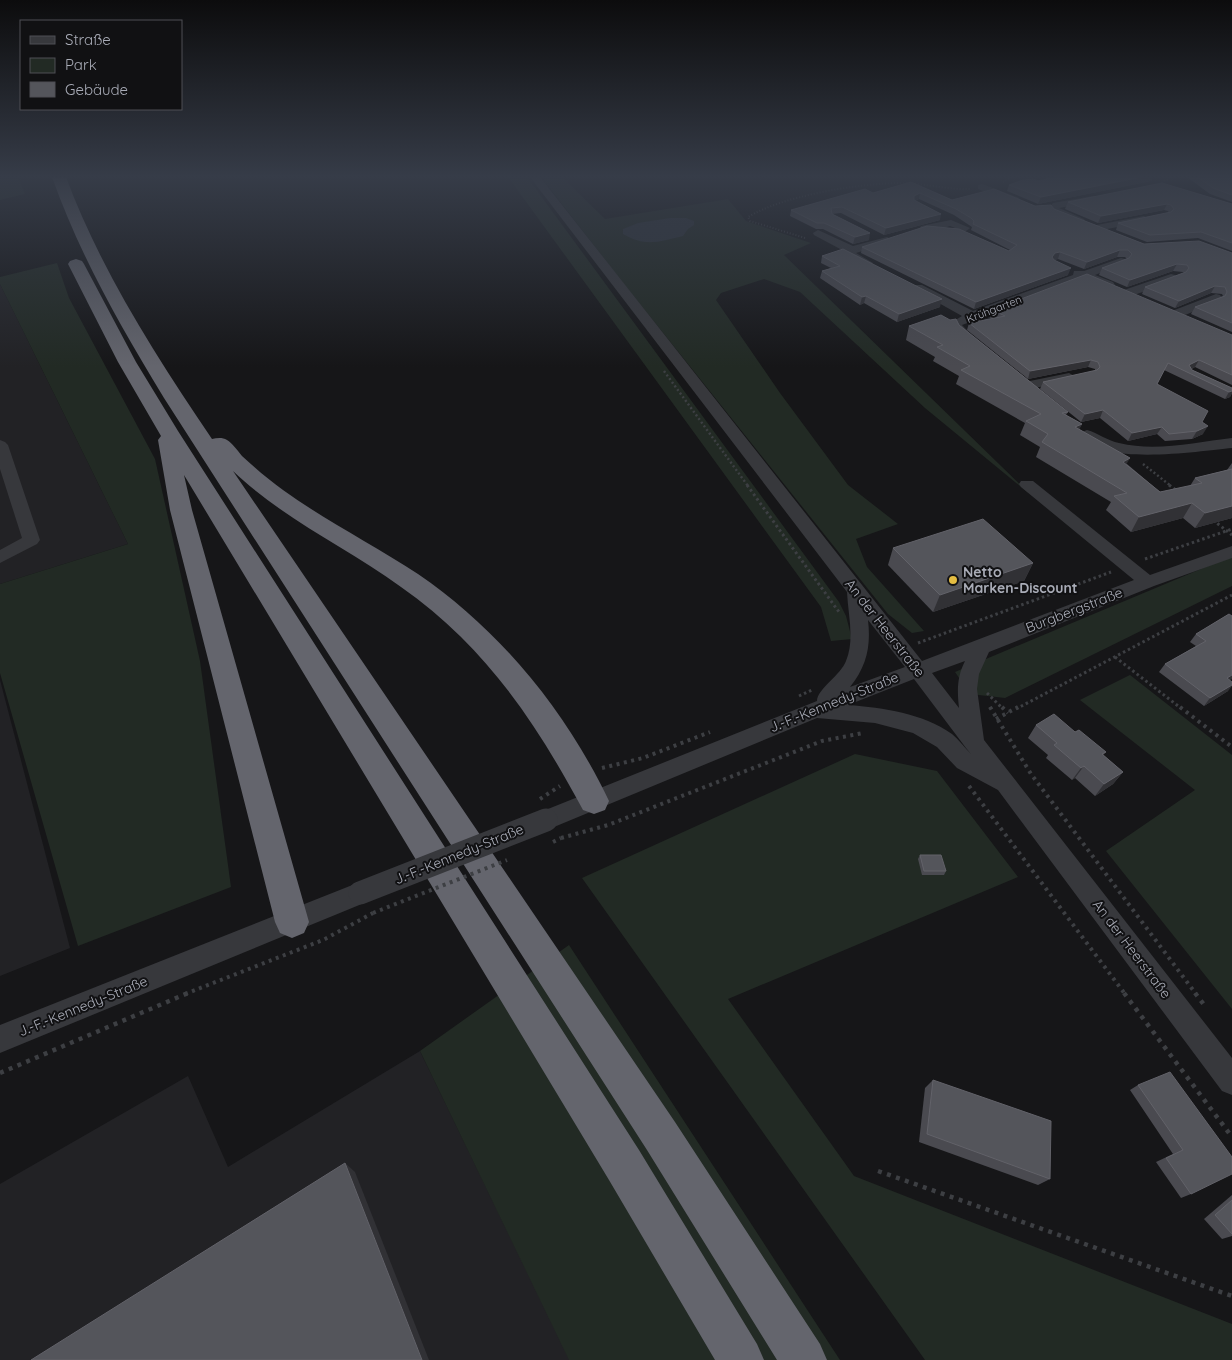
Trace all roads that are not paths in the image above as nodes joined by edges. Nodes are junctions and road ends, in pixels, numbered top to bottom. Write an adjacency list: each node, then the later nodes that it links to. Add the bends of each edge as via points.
1 (85, 240): 23 (highway, via 103,278)
2 (584, 240): 32 (street, An der Heerstraße)
3 (832, 240): 5 (street)
4 (884, 241): 5 (street)
5 (851, 250): 9 (street, via 846,252)
6 (71, 254): 25 (highway)
7 (1121, 261): 10 (street, Krühgarten)
8 (1066, 268): 10 (street)
9 (880, 269)
10 (1084, 275): 13 (street); 18 (street, Krühgarten)
11 (1178, 275): 13 (street)
12 (905, 282): 18 (street)
13 (1128, 293): 15 (street)
14 (1216, 298): 17 (street)
15 (1144, 300)
16 (1160, 307): 17 (street)
17 (1176, 314): 19 (street)
18 (972, 316): 20 (street, Krühgarten, via 956,324 961,334)
19 (1194, 322)
20 (982, 351)
21 (1079, 375): 22 (street, via 1021,383)
22 (1036, 395)
23 (174, 398): 38 (highway, via 272,493 410,580 472,629 524,687); 43 (highway, via 650,1119)
24 (1077, 429): 26 (street, via 1108,446 1127,451)
25 (168, 431): 39 (highway, via 180,510); 42 (highway, via 624,1165)
26 (1232, 443)
27 (0, 445): 30 (street, via 31,540)
28 (1027, 484): 31 (street)
29 (1232, 552): 31 (street, Burgbergstraße)
30 (0, 557)
31 (1148, 582): 33 (street, Burgbergstraße)
32 (856, 592): 34 (street, An der Heerstraße); 35 (street, via 860,644 853,670 844,684)
33 (981, 647): 34 (street, Burgbergstraße); 36 (street, via 969,674)
34 (918, 670): 35 (street, J.-F.-Kennedy-Straße); 36 (street, An der Heerstraße)
35 (805, 704): 37 (street, via 919,726 945,741 965,762); 38 (street, J.-F.-Kennedy-Straße)
36 (974, 742): 37 (street, An der Heerstraße)
37 (1006, 785): 41 (street, An der Heerstraße)
38 (594, 801): 39 (street, J.-F.-Kennedy-Straße, bridge, via 542,810 367,903)
39 (292, 922): 40 (street, J.-F.-Kennedy-Straße)
40 (0, 1039)
41 (1232, 1081)
42 (741, 1360)
43 (804, 1360)

